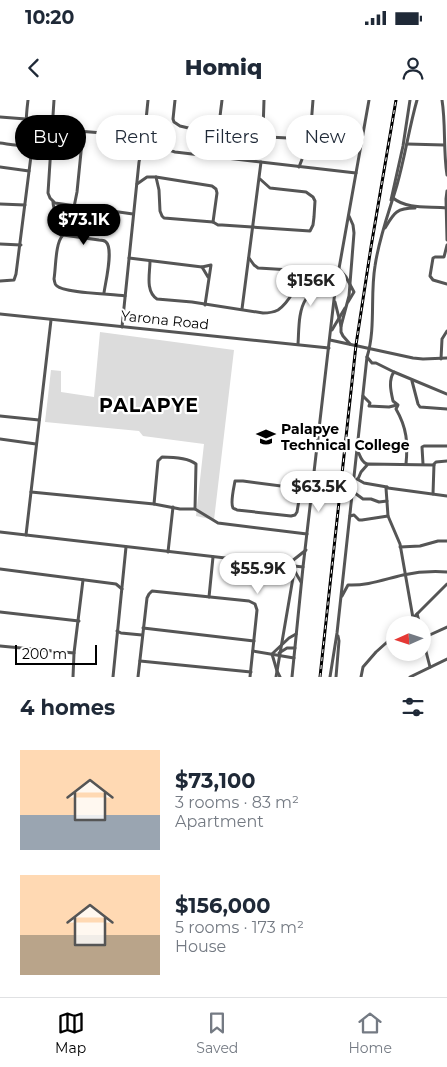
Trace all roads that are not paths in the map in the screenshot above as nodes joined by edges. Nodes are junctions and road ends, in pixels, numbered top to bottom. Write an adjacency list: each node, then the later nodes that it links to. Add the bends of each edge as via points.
1 (28, 100): 12 (street)
2 (54, 100): 13 (street)
3 (148, 100): 14 (street)
4 (175, 100): 20 (street, via 173,119 176,124)
5 (222, 100): 15 (street)
6 (264, 100): 21 (street, via 265,135)
7 (313, 100): 16 (street)
8 (369, 100): 39 (street)
9 (410, 100): 50 (street)
10 (418, 100): 24 (street)
11 (442, 100): 17 (street)
12 (26, 115)
13 (53, 115)
14 (146, 115)
15 (220, 115)
16 (312, 115)
17 (446, 115): 25 (street)
18 (0, 118): 19 (street)
19 (15, 119)
20 (186, 127)
21 (286, 138)
22 (0, 142): 23 (street)
23 (15, 144)
24 (407, 144): 25 (street); 46 (street)
25 (444, 145): 26 (street)
26 (446, 152): 36 (street)
27 (30, 160): 37 (street)
28 (50, 160): 47 (street, via 48,193)
29 (80, 160): 51 (street)
30 (140, 160): 38 (street)
31 (245, 160): 33 (street)
32 (302, 160): 35 (street)
33 (262, 162): 35 (street); 43 (street)
34 (0, 167): 37 (street)
35 (299, 167): 39 (street)
36 (447, 170): 40 (street)
37 (29, 171): 49 (street)
38 (138, 172): 41 (street); 44 (street)
39 (356, 173): 55 (street)
40 (447, 175)
41 (146, 177): 42 (street); 44 (street)
42 (156, 177): 56 (street, via 160,211 164,218); 56 (street, via 216,189)
43 (260, 179): 57 (street); 57 (street, via 274,189 308,192 315,199 314,217 309,232)
44 (137, 184): 54 (street)
45 (447, 191): 53 (street)
46 (393, 198): 50 (street); 52 (street)
47 (53, 202): 51 (street); 59 (street, via 55,230)
48 (0, 204): 49 (street)
49 (25, 205): 62 (street)
50 (390, 205): 58 (street)
51 (74, 207): 54 (street)
52 (418, 208): 53 (street); 58 (street, via 401,209 392,216)
53 (446, 208): 60 (street)
54 (133, 214): 64 (street)
55 (348, 215): 68 (street); 72 (street, via 354,233)
56 (213, 222): 57 (street)
57 (253, 228): 65 (street)
58 (383, 231): 91 (street, via 374,266)
59 (62, 236): 74 (street, via 107,243 109,252); 74 (street, via 58,246 55,284 66,290)
60 (447, 240)
61 (0, 244): 62 (street)
62 (20, 245): 71 (street, via 14,280)
63 (447, 245): 73 (street, via 444,257 433,258 430,276)
64 (129, 258): 66 (street); 75 (street)
65 (249, 258): 79 (street); 79 (street, via 258,268 292,270 299,277 292,294 280,309 263,313)
66 (150, 261): 67 (street); 77 (street, via 152,296)
67 (202, 267): 69 (street); 69 (street, via 211,265)
68 (339, 270): 70 (street); 72 (street)
69 (208, 277): 77 (street)
70 (338, 277): 76 (street); 88 (street, via 303,303)
71 (0, 281)
72 (349, 284): 78 (street)
73 (447, 284)
74 (104, 294): 75 (street)
75 (125, 296): 84 (street)
76 (334, 299): 81 (street); 85 (street)
77 (206, 305): 79 (street)
78 (347, 305): 81 (street); 83 (street)
79 (242, 309)
80 (0, 314): 82 (street, Yarona Road)
81 (339, 318): 83 (street); 85 (street)
82 (51, 320): 84 (street, Yarona Road); 102 (street)
83 (341, 326): 89 (street, via 343,336)
84 (122, 327): 88 (street, Yarona Road)
85 (331, 331): 87 (street)
86 (447, 331): 94 (street, via 442,339)
87 (330, 340): 89 (street); 90 (street)
88 (298, 344): 90 (street, Yarona Road)
89 (350, 344): 91 (street)
90 (329, 348): 115 (street)
91 (369, 349): 92 (street); 94 (street, via 413,358)
92 (367, 357): 95 (street, via 372,363); 98 (street)
93 (447, 358): 94 (street)
94 (441, 359)
95 (394, 372): 96 (street); 99 (street, via 390,379 392,396)
96 (412, 380): 97 (street); 100 (street, via 420,407)
97 (447, 394)
98 (363, 396): 99 (street, via 369,406); 106 (street)
99 (398, 405): 109 (street, via 396,408 403,420 408,450)
100 (447, 409)
101 (0, 416): 102 (street)
102 (39, 420): 104 (street)
103 (1, 439): 104 (street)
104 (37, 444): 117 (street)
105 (447, 446): 110 (street, via 422,446)
106 (357, 449): 108 (street, via 364,463); 112 (street)
107 (447, 461): 111 (street)
108 (368, 464): 109 (street); 112 (street)
109 (406, 464): 110 (street)
110 (423, 464): 111 (street)
111 (434, 464): 118 (street)
112 (356, 478): 113 (street, via 364,484); 116 (street)
113 (387, 487): 118 (street); 120 (street)
114 (301, 488): 114 (street, via 238,481 233,488 232,506 237,510 292,516 297,512); 115 (street)
115 (312, 490): 127 (street)
116 (352, 491): 120 (street, via 363,499); 124 (street)
117 (31, 492): 121 (street); 128 (street)
118 (433, 494): 119 (street)
119 (447, 496)
120 (387, 501): 125 (street)
121 (154, 504): 122 (street); 123 (street, via 158,461 162,457 171,457 196,464)
122 (173, 507): 123 (street); 133 (street)
123 (195, 509): 127 (street, via 218,522)
124 (350, 516): 125 (street, via 362,520); 148 (street)
125 (388, 516): 131 (street)
126 (0, 532): 128 (street)
127 (307, 534): 132 (street)
128 (26, 536): 130 (street)
129 (447, 541): 131 (street)
130 (126, 547): 133 (street); 142 (street)
131 (400, 547): 140 (street)
132 (306, 550): 135 (street); 137 (street)
133 (168, 552): 134 (street)
134 (213, 557): 135 (street); 147 (street)
135 (288, 566): 136 (street)
136 (294, 568): 137 (street); 143 (street); 162 (street)
137 (303, 568): 143 (street)
138 (0, 569): 141 (street)
139 (447, 572): 140 (street)
140 (405, 575): 148 (street, via 348,585); 151 (street)
141 (83, 580): 144 (street); 152 (street)
142 (123, 581): 144 (street); 146 (street)
143 (302, 582): 157 (street)
144 (116, 584): 146 (street)
145 (447, 584): 150 (street)
146 (122, 589): 155 (street)
147 (209, 597): 154 (street, via 152,591 147,598); 160 (street, via 255,604)
148 (341, 598): 156 (street)
149 (0, 612): 152 (street)
150 (417, 614)
151 (413, 616)
152 (79, 621): 167 (street)
153 (447, 627): 158 (street)
154 (143, 628): 159 (street); 160 (street)
155 (117, 631): 159 (street); 178 (street)
156 (337, 633): 166 (street); 169 (street)
157 (296, 634): 162 (street); 164 (street)
158 (431, 634)
159 (142, 635): 172 (street)
160 (254, 641): 165 (street)
161 (386, 643): 185 (street, via 363,667)
162 (281, 645): 168 (street); 168 (street)
163 (0, 646): 167 (street)
164 (295, 648): 168 (street, via 287,648); 170 (street)
165 (253, 651): 168 (street); 176 (street)
166 (334, 651): 169 (street); 183 (street)
167 (74, 653): 177 (street)
168 (277, 654): 170 (street); 175 (street); 175 (street)
169 (338, 654): 184 (street)
170 (294, 658): 182 (street)
171 (447, 659): 174 (street)
172 (140, 661): 176 (street); 179 (street)
173 (429, 661): 174 (street)
174 (430, 667): 186 (street)
175 (277, 671): 180 (street); 181 (street)
176 (251, 675)
177 (72, 677)
178 (113, 677)
179 (138, 677)
180 (276, 677)
181 (280, 677)
182 (292, 677)
183 (330, 677)
184 (336, 677)
185 (361, 677)
186 (410, 677)

